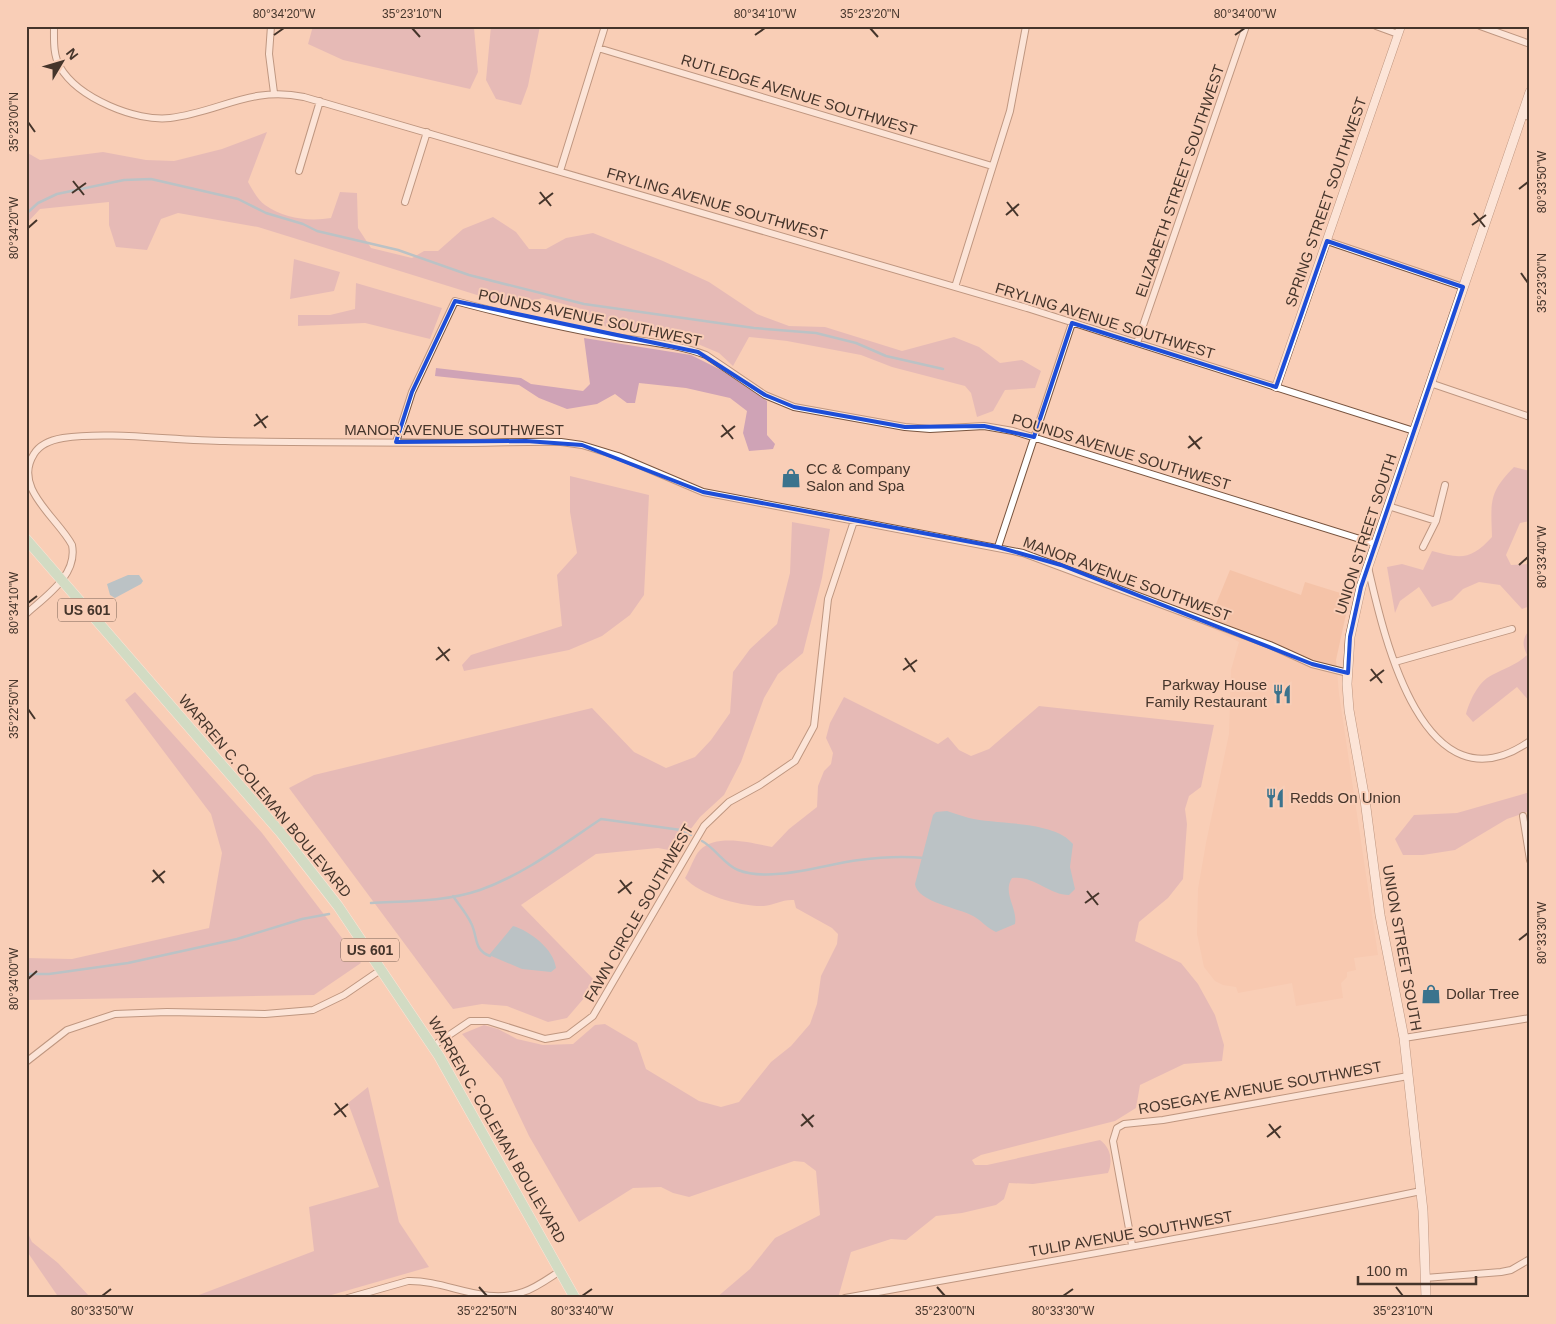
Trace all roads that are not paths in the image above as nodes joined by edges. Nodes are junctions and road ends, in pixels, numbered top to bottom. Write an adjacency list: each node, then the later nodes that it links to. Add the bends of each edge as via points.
1 (54, 26): 12 (street, FRYLING AVENUE SOUTHWEST, via 57,59 74,86 136,115 171,118 252,95)
2 (271, 26): 12 (street, via 269,54)
3 (604, 26): 10 (street)
4 (1026, 26): 16 (street, via 1010,111)
5 (1246, 26): 24 (street, ELIZABETH STREET SOUTHWEST)
6 (1376, 26): 8 (street)
7 (1480, 26): 9 (street)
8 (1399, 30): 20 (street, SPRING STREET SOUTHWEST)
9 (1530, 44)
10 (598, 48): 16 (street, RUTLEDGE AVENUE SOUTHWEST); 18 (street)
11 (1530, 92): 14 (main road, UNION STREET SOUTH)
12 (274, 93): 13 (street, FRYLING AVENUE SOUTHWEST)
13 (320, 101): 15 (street, FRYLING AVENUE SOUTHWEST); 17 (street)
14 (1526, 116): 22 (main road, UNION STREET SOUTH)
15 (427, 132): 18 (street, FRYLING AVENUE SOUTHWEST); 19 (street)
16 (992, 166): 21 (street)
17 (299, 171)
18 (560, 171): 21 (street, FRYLING AVENUE SOUTHWEST)
19 (405, 202)
20 (1327, 241): 22 (street); 26 (street, SPRING STREET SOUTHWEST)
21 (955, 287): 23 (street, FRYLING AVENUE SOUTHWEST)
22 (1462, 287): 25 (main road, UNION STREET SOUTH)
23 (1072, 323): 24 (street, FRYLING AVENUE SOUTHWEST); 29 (street)
24 (1137, 343): 26 (street, FRYLING AVENUE SOUTHWEST)
25 (1430, 383): 27 (street); 28 (main road, UNION STREET SOUTH)
26 (1276, 387): 28 (street, FRYLING AVENUE SOUTHWEST)
27 (1530, 417)
28 (1414, 431): 32 (main road, UNION STREET SOUTH)
29 (1034, 436): 30 (street, POUNDS AVENUE SOUTHWEST, via 984,426 905,427 801,409 765,395 698,352 665,343 532,320 455,301 422,370); 36 (street, POUNDS AVENUE SOUTHWEST); 37 (street)
30 (396, 442): 33 (street, MANOR AVENUE SOUTHWEST, via 526,441 582,445 618,456 703,492); 40 (street, MANOR AVENUE SOUTHWEST, via 73,437 45,443 30,462 30,484 36,499 72,545 71,562)
31 (1445, 485): 34 (street)
32 (1388, 506): 34 (street); 36 (main road, UNION STREET SOUTH)
33 (854, 521): 37 (street, MANOR AVENUE SOUTHWEST); 51 (street, FAWN CIRCLE SOUTHWEST, via 828,599 814,726 795,760 729,802 704,826 593,1016 568,1035 545,1039 488,1021 470,1021)
34 (1436, 521): 38 (street)
35 (26, 539): 40 (highway, WARREN C. COLEMAN BOULEVARD / US 601)
36 (1376, 544): 39 (main road, UNION STREET SOUTH)
37 (998, 547): 44 (street, MANOR AVENUE SOUTHWEST, via 1061,565 1312,664)
38 (1423, 547)
39 (1368, 566): 43 (street); 44 (main road, UNION STREET SOUTH, via 1353,619)
40 (62, 581): 41 (street); 48 (highway, WARREN C. COLEMAN BOULEVARD / US 601, via 281,833)
41 (26, 614)
42 (1512, 629): 43 (street)
43 (1395, 662): 45 (street, via 1420,717 1447,748 1475,758 1497,758)
44 (1348, 673): 50 (main road, UNION STREET SOUTH, via 1349,710 1380,915)
45 (1530, 741)
46 (1523, 816): 47 (street)
47 (1530, 860)
48 (382, 968): 51 (highway, WARREN C. COLEMAN BOULEVARD / US 601); 52 (street, via 344,995 313,1010 265,1014 115,1014 67,1030)
49 (1530, 1018): 50 (street)
50 (1404, 1038): 53 (main road, UNION STREET SOUTH)
51 (433, 1046): 57 (highway, WARREN C. COLEMAN BOULEVARD / US 601)
52 (26, 1062)
53 (1408, 1076): 54 (main road, UNION STREET SOUTH); 55 (street, ROSEGAYE AVENUE SOUTHWEST, via 1164,1120 1124,1124 1116,1128 1113,1141)
54 (1421, 1191): 55 (street, TULIP AVENUE SOUTHWEST, via 1234,1229); 58 (main road, UNION STREET SOUTH)
55 (1132, 1245): 61 (street, TULIP AVENUE SOUTHWEST)
56 (1530, 1259): 58 (street, via 1501,1272)
57 (560, 1270): 59 (street, via 515,1294 481,1295 437,1283 408,1281); 60 (highway, WARREN C. COLEMAN BOULEVARD / US 601)
58 (1425, 1278): 62 (main road, UNION STREET SOUTH)
59 (348, 1298)
60 (576, 1298)
61 (845, 1298)
62 (1426, 1298)

